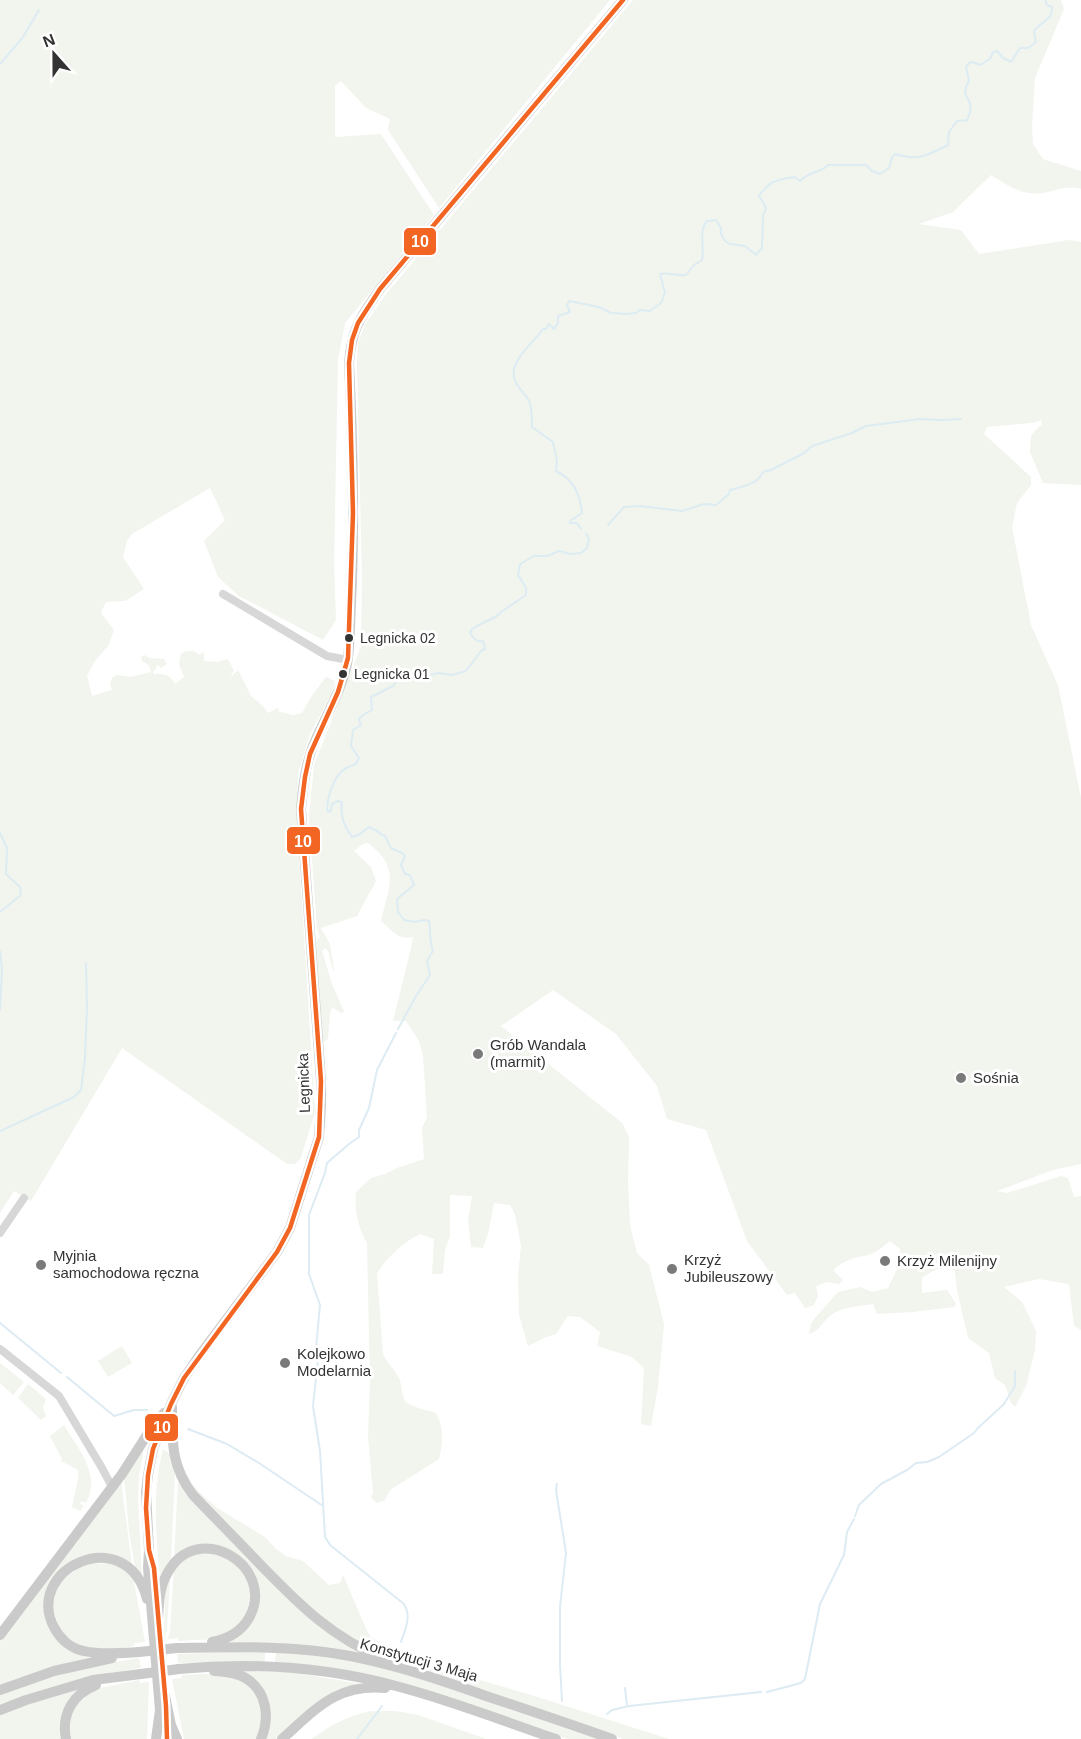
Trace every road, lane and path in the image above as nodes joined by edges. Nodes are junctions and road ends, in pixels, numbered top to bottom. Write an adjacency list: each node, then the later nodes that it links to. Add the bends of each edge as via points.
1 (623, 0): 3 (main road, Legnicka, via 380,288 358,321 350,341 349,363 353,503)
2 (223, 594): 3 (street, via 327,656)
3 (348, 660): 7 (main road, Legnicka, via 313,747 301,809 321,1081 319,1137 286,1238 193,1365)
4 (24, 1198): 5 (street)
5 (0, 1233)
6 (0, 1349): 8 (street, via 54,1392)
7 (171, 1404): 9 (main road); 11 (main road, Legnicka, via 153,1449 148,1475 148,1568); 17 (main road, via 176,1465 186,1486 201,1503 322,1624 348,1642)
8 (102, 1468): 9 (street); 10 (street)
9 (122, 1474): 10 (main road)
10 (112, 1487): 12 (main road)
11 (155, 1619): 13 (main road, via 167,1573 189,1552 205,1548 225,1552 248,1572 255,1596 244,1626 222,1640); 14 (main road, via 139,1579 128,1566 112,1559 98,1557 76,1563 53,1588 51,1620 69,1645 85,1652); 20 (main road)
12 (0, 1635)
13 (177, 1648): 14 (main road, Konstytucji 3 Maja, bridge); 17 (main road, Konstytucji 3 Maja, via 314,1651 392,1665)
14 (139, 1652): 18 (main road, via 64,1668)
15 (179, 1669): 16 (main road, Konstytucji 3 Maja, bridge); 19 (main road, Konstytucji 3 Maja, via 231,1665 304,1669 361,1678); 26 (main road, via 219,1671 250,1682 261,1695 267,1712)
16 (141, 1674): 21 (main road, via 93,1680); 22 (main road, via 94,1686 78,1696 66,1716)
17 (433, 1678): 29 (main road, Konstytucji 3 Maja)
18 (0, 1690)
19 (429, 1696): 27 (main road, via 377,1688 349,1691 324,1702); 28 (main road, Konstytucji 3 Maja)
20 (163, 1708): 23 (main road); 24 (street); 25 (main road)
21 (0, 1710)
22 (66, 1739)
23 (156, 1739)
24 (166, 1739)
25 (177, 1739)
26 (261, 1739)
27 (282, 1739)
28 (556, 1739)
29 (612, 1739)

